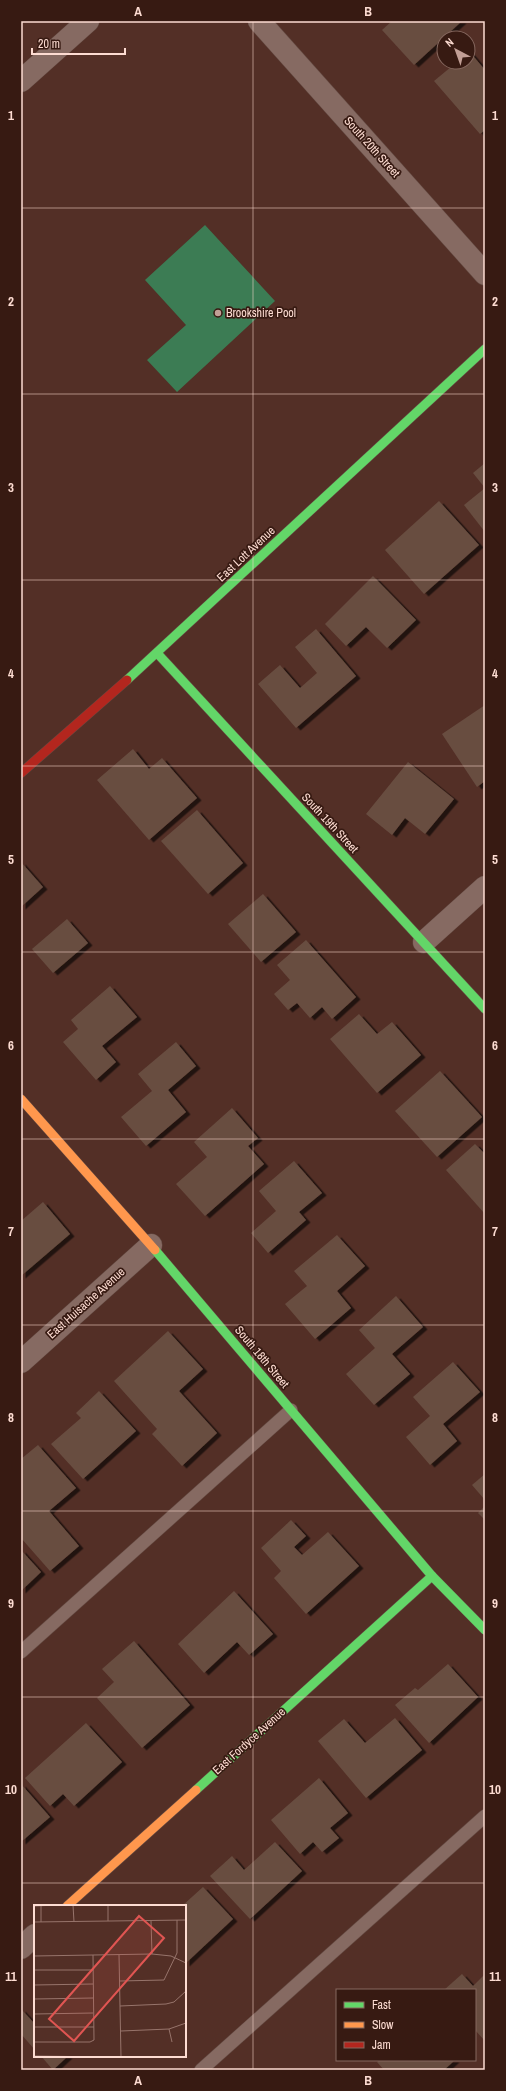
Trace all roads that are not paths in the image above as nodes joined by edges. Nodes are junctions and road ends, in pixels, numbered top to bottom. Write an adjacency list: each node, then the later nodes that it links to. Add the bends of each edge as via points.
1 (88, 21): 3 (street)
2 (259, 21): 4 (street, South 20th Street)
3 (21, 81)
4 (485, 274)
5 (485, 350): 6 (street, East Lott Avenue)
6 (157, 653): 7 (street, East Lott Avenue); 9 (street, South 19th Street)
7 (21, 773)
8 (485, 887): 9 (street)
9 (424, 942): 10 (street, South 19th Street)
10 (485, 1009)
11 (21, 1099): 12 (street, South 18th Street)
12 (151, 1245): 13 (street, East Huisache Avenue); 14 (street, South 18th Street)
13 (21, 1362)
14 (292, 1410): 15 (street, South 18th Street); 17 (lane)
15 (432, 1576): 16 (street, South 18th Street); 19 (street, East Fordyce Avenue)
16 (485, 1630)
17 (21, 1652)
18 (485, 1816): 22 (lane)
19 (68, 1905)
20 (34, 1936): 21 (street)
21 (21, 1948)
22 (201, 2070)

